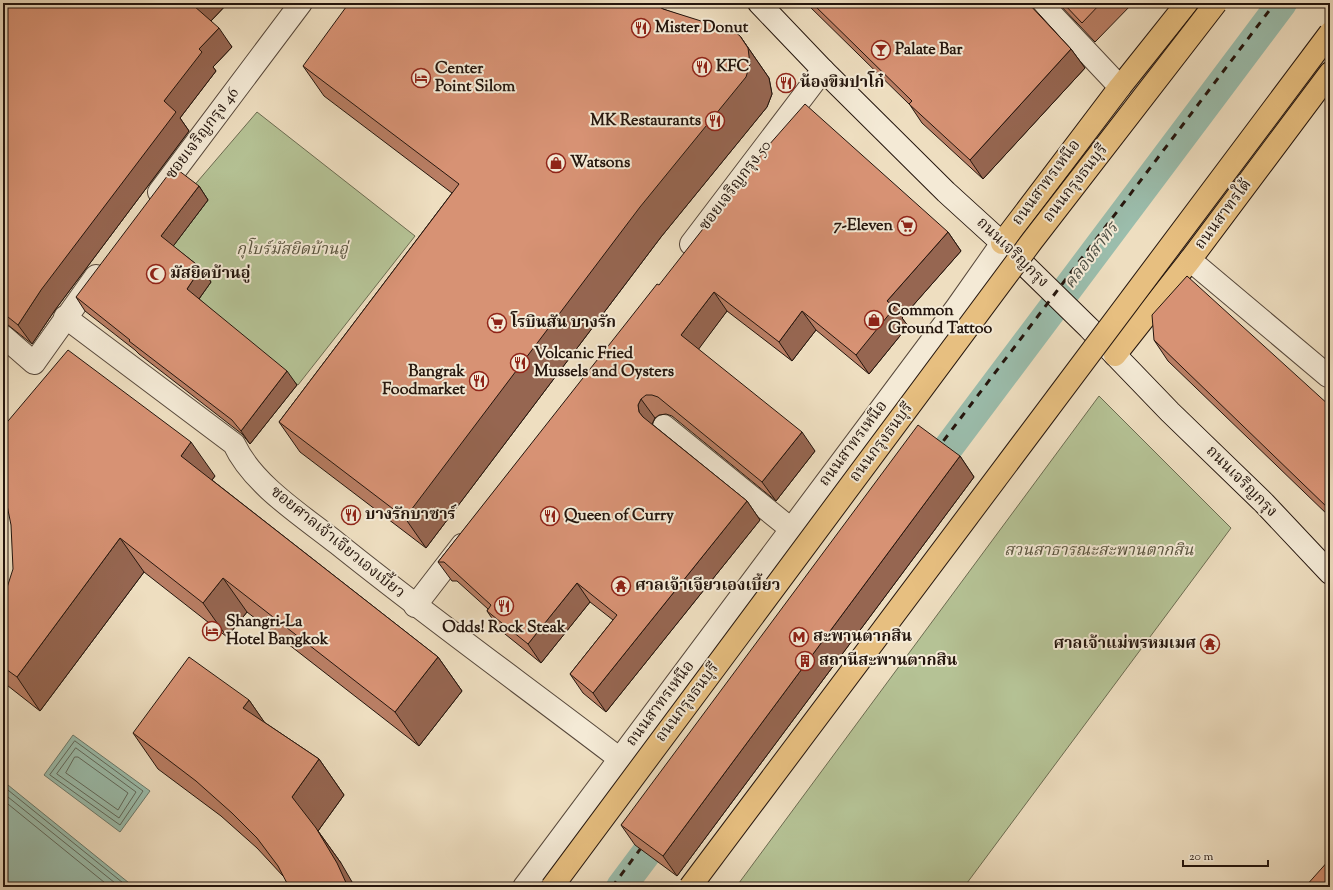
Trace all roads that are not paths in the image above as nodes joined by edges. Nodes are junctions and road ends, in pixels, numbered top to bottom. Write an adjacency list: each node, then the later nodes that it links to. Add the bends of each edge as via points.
1 (302, 3): 10 (street, ซอยเจริญกรุง 46)
2 (759, 3): 7 (street, ถนนเจริญกรุง)
3 (1041, 3): 9 (street)
4 (1187, 3): 9 (main road, ถนนสาทรเหนือ)
5 (1216, 3): 26 (main road, ถนนกรุงธนบุรี, bridge, via 1032,241)
6 (1330, 33): 27 (main road, bridge)
7 (824, 70): 11 (street, ถนนเจริญกรุง, via 946,192); 12 (street, ซอยเจริญกรุง 50)
8 (1330, 73): 13 (main road, ถนนสาทรใต้)
9 (1120, 87): 11 (main road, ถนนสาทรเหนือ)
10 (145, 211)
11 (1002, 243): 17 (street, ถนนเจริญกรุง); 21 (street, ถนนสาทรเหนือ)
12 (679, 260)
13 (1190, 260): 17 (main road, ถนนสาทรใต้); 18 (street, via 1328,376)
14 (107, 261): 15 (street)
15 (65, 317): 16 (street, via 34,363); 23 (street, ซอยศาลเจ้าเจียวเองเบี้ยว, via 234,444 239,455 266,486)
16 (3, 336)
17 (1115, 355): 22 (street, ถนนเจริญกรุง)
18 (1330, 374)
19 (664, 426): 21 (street)
20 (476, 527): 23 (street)
21 (791, 529): 24 (street, ถนนสาทรเหนือ)
22 (1330, 573)
23 (415, 606): 24 (street, ซอยศาลเจ้าเจียวเองเบี้ยว)
24 (620, 759): 25 (street, ถนนสาทรเหนือ)
25 (524, 887)
26 (552, 887)
27 (690, 887)

